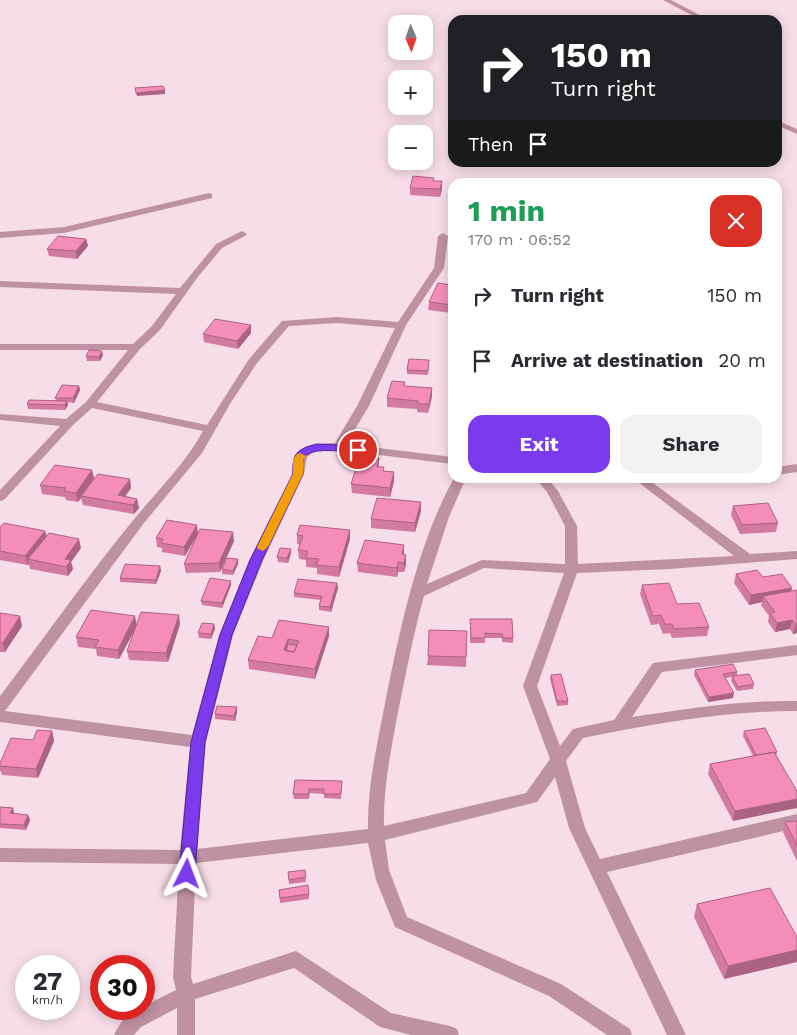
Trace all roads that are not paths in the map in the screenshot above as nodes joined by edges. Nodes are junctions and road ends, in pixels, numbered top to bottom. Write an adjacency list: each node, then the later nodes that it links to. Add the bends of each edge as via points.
1 (666, 0): 2 (street)
2 (696, 15)
3 (782, 125): 4 (street)
4 (797, 132)
5 (209, 196): 7 (street, via 64,230)
6 (242, 234): 10 (street, via 219,246)
7 (0, 235)
8 (443, 236): 11 (street, via 439,268)
9 (0, 284): 10 (street)
10 (183, 292): 13 (street, via 156,328)
11 (401, 326): 17 (street, via 337,320 286,323 253,361); 18 (street, via 363,406)
12 (0, 347): 13 (street)
13 (136, 347): 14 (street)
14 (90, 404): 16 (street); 17 (street)
15 (0, 417): 16 (street)
16 (69, 423): 25 (street)
17 (209, 430): 32 (street, via 184,470 140,520)
18 (339, 447): 19 (street); 35 (street, via 317,447 302,452 298,460 298,474 256,560 226,635)
19 (448, 461)
20 (797, 468): 21 (street)
21 (782, 470)
22 (458, 483): 29 (street, via 444,513)
23 (545, 483): 28 (street, via 571,526)
24 (646, 483): 27 (street)
25 (0, 497)
26 (797, 555): 27 (street)
27 (747, 559): 28 (street)
28 (572, 569): 29 (street, via 482,564); 36 (street, via 530,686)
29 (417, 594): 38 (street, via 387,732)
30 (797, 650): 34 (street, via 658,667)
31 (797, 706): 34 (street, via 745,708)
32 (0, 707)
33 (0, 716): 35 (street)
34 (619, 725): 36 (street, via 578,733)
35 (198, 742): 40 (street)
36 (558, 759): 38 (street, via 531,798); 41 (street, via 578,828)
37 (797, 821): 41 (street)
38 (376, 835): 40 (street); 46 (street, via 380,874 401,922 555,990)
39 (0, 855): 40 (street)
40 (188, 857): 42 (street, via 182,977)
41 (597, 867): 47 (street)
42 (186, 994): 43 (street, via 134,1021); 44 (street); 45 (street, via 296,959 387,1021)
43 (123, 1035)
44 (186, 1035)
45 (450, 1035)
46 (623, 1035)
47 (677, 1035)

